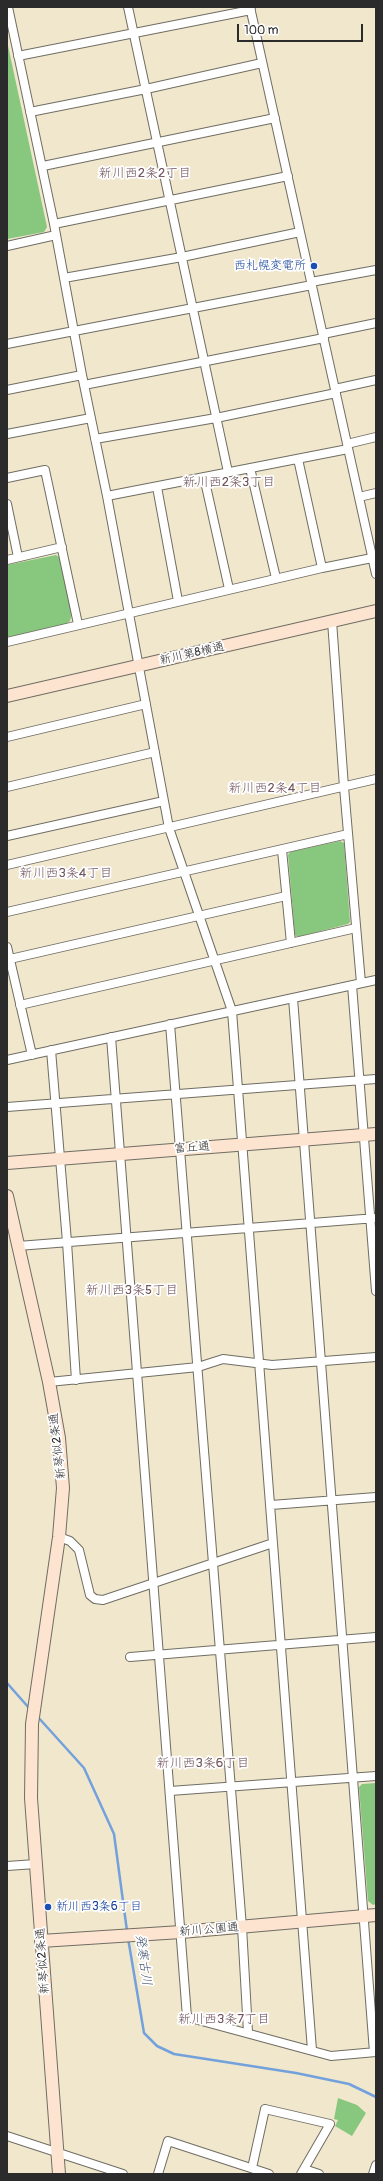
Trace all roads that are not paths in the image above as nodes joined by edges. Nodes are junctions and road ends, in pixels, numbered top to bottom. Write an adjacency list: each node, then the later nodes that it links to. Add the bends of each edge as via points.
1 (8, 7): 5 (street)
2 (128, 7): 4 (street)
3 (250, 9): 4 (street); 6 (street)
4 (134, 35): 5 (street); 7 (street)
5 (18, 56): 8 (street)
6 (262, 63): 7 (street); 9 (street)
7 (146, 89): 8 (street); 10 (street)
8 (30, 112): 11 (street)
9 (275, 118): 10 (street); 12 (street)
10 (157, 142): 11 (street); 13 (street)
11 (43, 166): 14 (street)
12 (288, 176): 13 (street); 15 (street)
13 (170, 200): 14 (street); 18 (street)
14 (54, 224): 16 (street)
15 (300, 232): 18 (street); 21 (street)
16 (56, 235): 17 (street); 20 (street)
17 (7, 246)
18 (182, 257): 20 (street); 22 (street)
19 (376, 270): 21 (street)
20 (64, 278): 24 (street)
21 (312, 284): 22 (street); 25 (street)
22 (193, 308): 24 (street); 27 (street)
23 (376, 323): 25 (street)
24 (74, 332): 26 (street); 28 (street)
25 (323, 336): 27 (street); 32 (street)
26 (7, 344)
27 (204, 362): 30 (street); 34 (street)
28 (82, 375): 30 (street); 31 (street)
29 (376, 380): 32 (street)
30 (84, 386): 33 (street)
31 (7, 390)
32 (335, 391): 34 (street); 38 (street)
33 (91, 418): 35 (street); 37 (street)
34 (216, 418): 37 (street); 41 (street)
35 (7, 434)
36 (376, 437): 38 (street)
37 (95, 439): 46 (street)
38 (348, 446): 39 (street); 47 (street)
39 (298, 459): 40 (street); 53 (street)
40 (250, 468): 41 (street); 55 (street)
41 (228, 472): 42 (street)
42 (204, 477): 44 (street); 56 (street)
43 (7, 478): 49 (street, via 45,470)
44 (157, 487): 46 (street); 57 (street)
45 (376, 493): 47 (street)
46 (107, 496): 59 (street)
47 (359, 497): 50 (street)
48 (7, 504): 51 (street)
49 (62, 547): 51 (street); 61 (street)
50 (373, 552): 53 (street); 54 (street)
51 (18, 557): 52 (street)
52 (7, 560)
53 (322, 568): 55 (street)
54 (376, 574)
55 (276, 578): 56 (street)
56 (229, 589): 57 (street)
57 (178, 601): 59 (street)
58 (376, 611): 60 (street, 新川第8横通)
59 (128, 612): 61 (street); 63 (street)
60 (332, 621): 63 (street, 新川第8横通); 69 (street)
61 (78, 624): 62 (street)
62 (7, 642)
63 (139, 666): 64 (street, 新川第8横通); 65 (street)
64 (7, 696)
65 (146, 704): 66 (street); 67 (street)
66 (7, 736)
67 (155, 752): 70 (street); 71 (street)
68 (376, 779): 69 (street)
69 (344, 786): 72 (street); 73 (street)
70 (7, 787)
71 (164, 801): 72 (street); 74 (street)
72 (169, 828): 76 (street); 77 (street)
73 (348, 834): 75 (street); 81 (street)
74 (7, 836)
75 (282, 850): 77 (street); 78 (street)
76 (7, 865)
77 (184, 872): 79 (street); 80 (street)
78 (286, 896): 80 (street); 82 (street)
79 (7, 912)
80 (199, 916): 84 (street); 85 (street)
81 (356, 928): 82 (street); 87 (street)
82 (291, 943): 85 (street)
83 (7, 947): 84 (street)
84 (10, 959): 90 (street)
85 (214, 962): 90 (street); 91 (street)
86 (376, 980): 87 (street)
87 (362, 983): 88 (street)
88 (352, 985): 89 (street); 98 (street)
89 (293, 998): 91 (street); 99 (street)
90 (20, 1006): 95 (street)
91 (232, 1011): 92 (street); 100 (street)
92 (170, 1024): 93 (street); 101 (street)
93 (111, 1037): 94 (street); 102 (street)
94 (51, 1050): 95 (street); 103 (street)
95 (32, 1055): 96 (street)
96 (7, 1060)
97 (376, 1079): 98 (street)
98 (359, 1080): 99 (street); 106 (street)
99 (298, 1085): 100 (street); 107 (street)
100 (238, 1090): 101 (street); 108 (street)
101 (176, 1094): 102 (street); 109 (street)
102 (116, 1099): 103 (street); 110 (street)
103 (55, 1104): 104 (street); 111 (street)
104 (7, 1107)
105 (376, 1134): 106 (street, 富丘通)
106 (363, 1135): 107 (street, 富丘通); 114 (street)
107 (302, 1139): 108 (street, 富丘通); 115 (street)
108 (242, 1144): 109 (street, 富丘通); 116 (street)
109 (180, 1149): 110 (street, 富丘通); 117 (street)
110 (120, 1154): 111 (street, 富丘通); 118 (street)
111 (60, 1158): 112 (street, 富丘通); 119 (street)
112 (7, 1163)
113 (7, 1196): 120 (street, 新琴似2条通)
114 (373, 1219): 115 (street); 121 (street)
115 (309, 1223): 116 (street); 123 (street)
116 (249, 1228): 117 (street); 124 (street)
117 (187, 1233): 118 (street); 125 (street)
118 (126, 1238): 119 (street); 126 (street)
119 (67, 1242): 120 (street); 127 (street)
120 (18, 1246): 128 (street, 新琴似2条通)
121 (376, 1290)
122 (376, 1357): 123 (street)
123 (322, 1361): 124 (street); 130 (street)
124 (260, 1364): 125 (street, via 223,1360); 131 (street)
125 (198, 1368): 126 (street); 134 (street)
126 (137, 1374): 127 (street); 135 (street)
127 (76, 1380): 128 (street)
128 (49, 1382): 132 (street, 新琴似2条通, via 59,1438 63,1488)
129 (376, 1497): 130 (street)
130 (332, 1500): 131 (street); 137 (street)
131 (271, 1506): 133 (street)
132 (59, 1537): 135 (street, via 70,1541 79,1550 90,1595 95,1600 103,1600); 147 (street, 新琴似2条通, via 32,1724 31,1798)
133 (273, 1543): 134 (street); 138 (street)
134 (213, 1563): 135 (street); 139 (street)
135 (154, 1582): 140 (street)
136 (376, 1637): 137 (street)
137 (343, 1640): 138 (street); 143 (street)
138 (282, 1645): 139 (street); 144 (street)
139 (220, 1650): 140 (street); 145 (street)
140 (159, 1655): 141 (street); 146 (street)
141 (130, 1657)
142 (376, 1776): 143 (street)
143 (353, 1778): 144 (street); 150 (street)
144 (292, 1783): 145 (street); 151 (street)
145 (231, 1787): 146 (street); 152 (street)
146 (170, 1791): 153 (street)
147 (36, 1864): 148 (street); 154 (street, 新琴似2条通)
148 (7, 1866)
149 (376, 1915): 150 (street, 新川公園通)
150 (363, 1916): 151 (street, 新川公園通); 157 (street)
151 (303, 1921): 152 (street, 新川公園通); 156 (street)
152 (242, 1927): 153 (street, 新川公園通); 155 (street)
153 (182, 1932): 154 (street, 新川公園通); 155 (street, via 187,2017)
154 (41, 1941): 159 (street, 新琴似2条通)
155 (248, 2032): 156 (street)
156 (312, 2050): 157 (street, via 331,2056)
157 (375, 2052)
158 (7, 2136): 159 (street)
159 (57, 2153): 163 (street, 新琴似2条通); 164 (street)
160 (376, 2165): 168 (street)
161 (252, 2168): 162 (street, via 265,2109 330,2124); 165 (street, via 168,2141); 166 (street)
162 (303, 2172): 167 (street)
163 (59, 2174)
164 (123, 2174)
165 (158, 2174)
166 (269, 2174)
167 (319, 2174)
168 (373, 2174)

